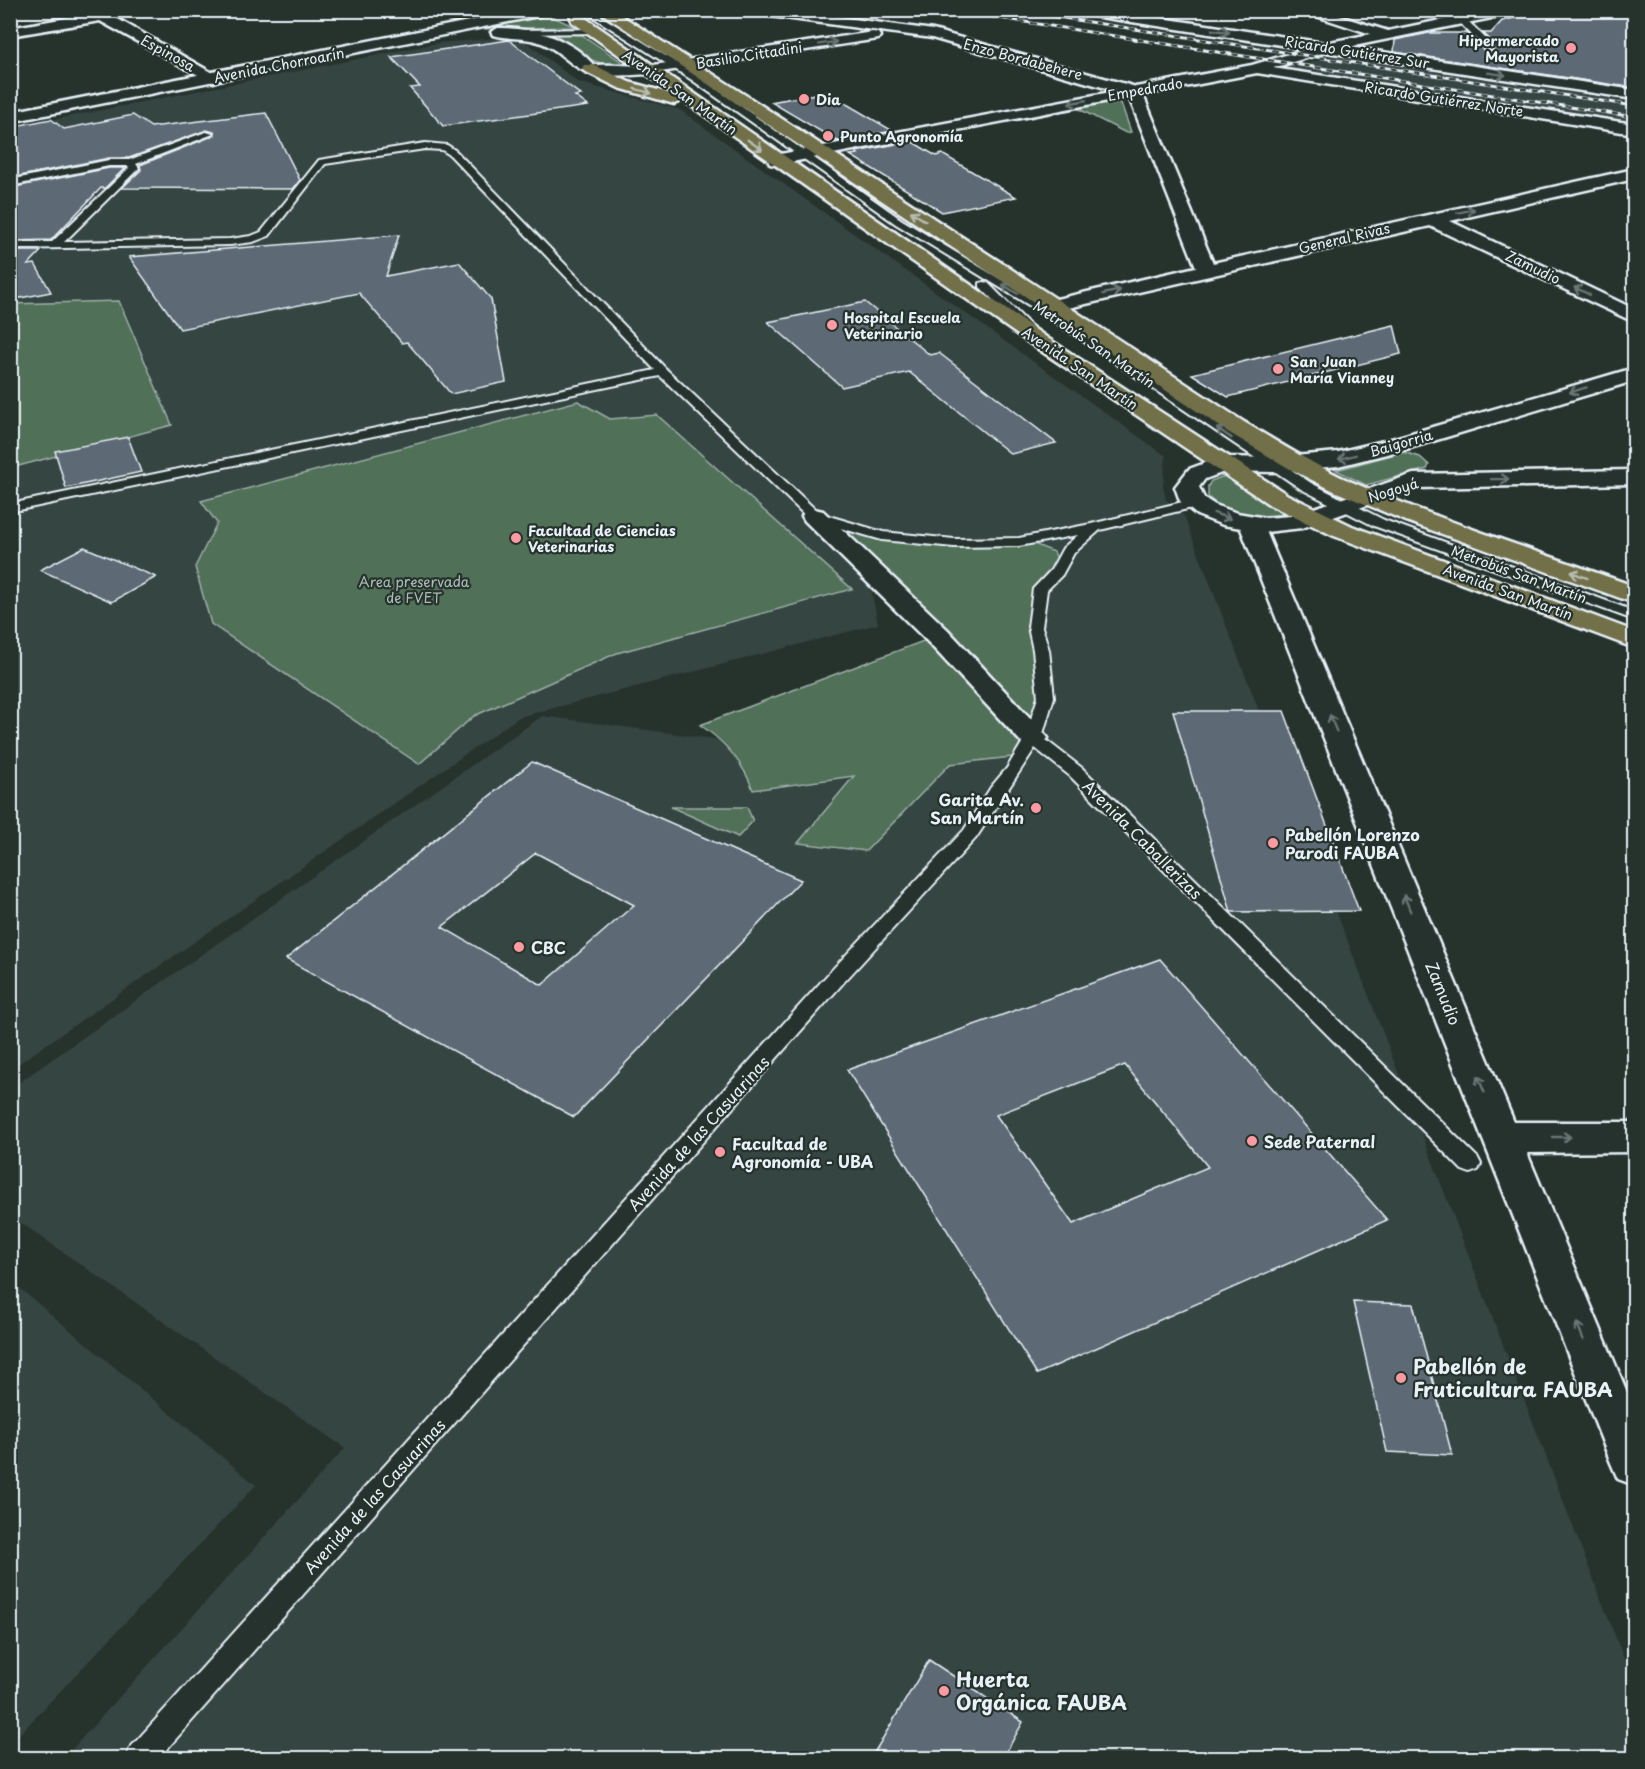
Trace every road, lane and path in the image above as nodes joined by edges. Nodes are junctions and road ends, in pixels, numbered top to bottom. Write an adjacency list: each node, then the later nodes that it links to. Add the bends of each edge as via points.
1 (576, 10): 13 (main road, Avenida San Martín, via 577,19)
2 (585, 10): 22 (lane, Metrobús San Martín)
3 (603, 10): 22 (main road, Avenida San Martín)
4 (755, 10): 14 (street, Enzo Bordabehere)
5 (1080, 10): 10 (street, Ricardo Gutiérrez Sur)
6 (1304, 10): 17 (street)
7 (1511, 10): 12 (street, Empedrado)
8 (542, 11): 18 (street, Avenida Chorroarín)
9 (124, 12): 11 (street)
10 (1102, 12): 19 (street, Ricardo Gutiérrez Sur, one-way to 19)
11 (96, 13): 15 (street); 26 (street, Espinosa)
12 (1465, 17): 17 (street, Empedrado); 20 (lane)
13 (594, 31): 16 (lane); 21 (main road, Avenida San Martín)
14 (908, 31): 22 (street, Basilio Cittadini, one-way to 14); 27 (street, Enzo Bordabehere, via 933,34)
15 (10, 32)
16 (522, 32): 18 (street); 23 (street, via 550,38)
17 (1390, 35): 19 (street, Empedrado)
18 (401, 41): 26 (street, Avenida Chorroarín)
19 (1328, 47): 24 (street, Empedrado); 28 (street, Ricardo Gutiérrez Sur, one-way to 28)
20 (1489, 47)
21 (624, 52): 22 (lane, Metrobús San Martín); 25 (main road, Avenida San Martín)
22 (675, 66): 25 (street, Basilio Cittadini); 35 (main road, Avenida San Martín); 35 (lane, Metrobús San Martín)
23 (589, 68): 25 (street, Basilio Cittadini); 29 (main road, one-way to 29, via 624,85)
24 (1254, 69): 27 (street, Empedrado); 31 (street, Ricardo Gutiérrez Norte)
25 (647, 70): 29 (main road, Avenida San Martín)
26 (214, 78): 30 (street, Avenida Chorroarín)
27 (1134, 91): 35 (street, Empedrado, one-way to 35); 42 (street)
28 (1635, 95)
29 (699, 106): 35 (main road, Avenida San Martín, one-way to 35)
30 (10, 117)
31 (1569, 119): 32 (street, Ricardo Gutiérrez Norte); 34 (street)
32 (1635, 129)
33 (209, 134): 36 (lane)
34 (1607, 141)
35 (797, 155): 43 (lane, Metrobús San Martín, via 887,225); 44 (main road, Avenida San Martín, one-way to 35); 46 (main road, Avenida San Martín); 52 (lane, Metrobús San Martín, one-way to 35, via 1044,310)
36 (130, 163): 38 (lane, via 109,163); 40 (lane, via 134,168)
37 (1635, 174): 39 (street, General Rivas, one-way to 37)
38 (10, 183)
39 (1431, 219): 42 (street, General Rivas); 45 (street, Zamudio, one-way to 39)
40 (55, 245): 41 (lane); 47 (lane, via 253,239 265,234 322,162 425,146 444,147)
41 (10, 246)
42 (1206, 269): 44 (street, General Rivas, one-way to 42)
43 (984, 285): 46 (lane, Metrobús San Martín); 52 (lane, Metrobús San Martín)
44 (1055, 305): 51 (main road, Avenida San Martín)
45 (1635, 316)
46 (1042, 343): 50 (main road, Avenida San Martín)
47 (663, 372): 57 (lane); 59 (lane)
48 (1635, 374): 49 (street, Baigorria, one-way to 49)
49 (1395, 445): 51 (street, Baigorria, one-way to 51); 54 (street, via 1413,448 1432,458)
50 (1224, 464): 52 (street, Baigorria); 56 (street, Baigorria, via 1191,479); 58 (main road, Avenida San Martín, via 1259,488)
51 (1298, 464): 52 (street, Baigorria); 55 (main road, Avenida San Martín)
52 (1263, 465): 58 (lane, Metrobús San Martín); 58 (lane, Metrobús San Martín)
53 (1635, 477): 54 (street, Nogoyá, one-way to 53)
54 (1441, 480): 55 (street, Nogoyá, via 1413,481)
55 (1368, 497): 58 (street, Nogoyá); 64 (main road, Avenida San Martín, one-way to 55)
56 (1185, 506): 60 (street, Nogoyá, one-way to 60); 61 (lane, Avenida de las Casuarinas)
57 (10, 508)
58 (1328, 512): 60 (street, Nogoyá, via 1293,523); 65 (lane, Metrobús San Martín, via 1394,529); 66 (lane, Metrobús San Martín); 67 (main road, Avenida San Martín)
59 (814, 516): 62 (lane, via 882,536 921,541); 68 (street, Avenida Caballerizas, via 938,636)
60 (1251, 524): 70 (street, Zamudio, one-way to 60)
61 (1095, 527): 62 (lane); 63 (lane, Avenida de las Casuarinas, via 1068,551)
62 (1019, 542): 63 (lane, via 1047,548)
63 (1060, 564): 68 (lane, Avenida de las Casuarinas, via 1040,589 1038,599 1035,627 1047,697)
64 (1635, 595)
65 (1635, 616)
66 (1635, 626)
67 (1635, 639)
68 (1034, 738): 71 (lane, Avenida Caballerizas, via 1076,772); 73 (lane, Avenida de las Casuarinas, via 970,834 829,986)
69 (1635, 1137): 70 (street, one-way to 69)
70 (1503, 1138): 72 (street, Zamudio, one-way to 70)
71 (1470, 1164)
72 (1635, 1462)
73 (140, 1758)

